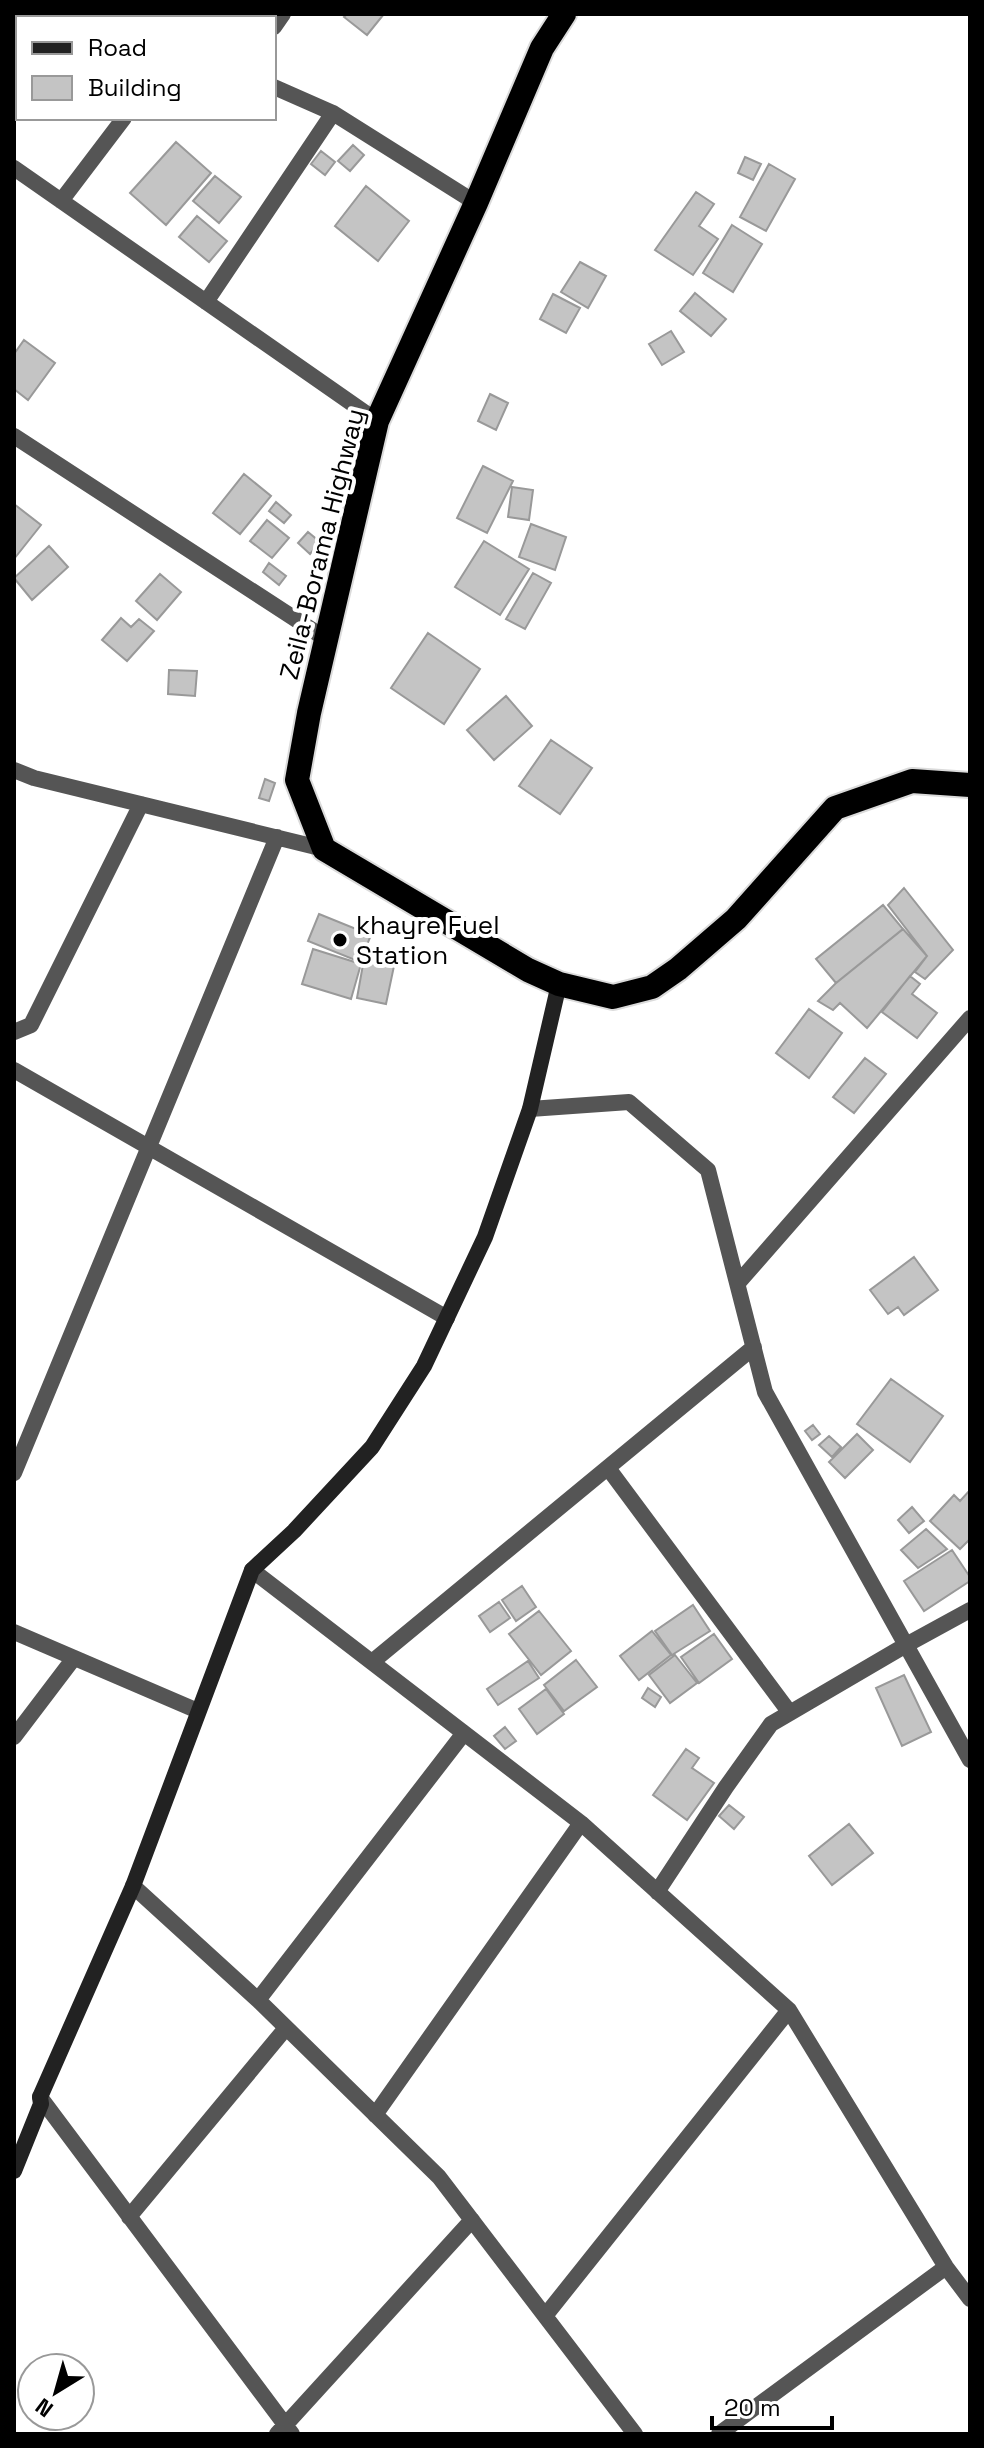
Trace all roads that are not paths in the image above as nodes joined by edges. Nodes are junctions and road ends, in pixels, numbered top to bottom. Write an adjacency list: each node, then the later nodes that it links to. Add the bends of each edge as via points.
1 (564, 14): 7 (highway, Zeila-Borama Highway, via 542,48)
2 (276, 88): 3 (street)
3 (333, 113): 7 (street); 8 (street)
4 (122, 120): 6 (street)
5 (14, 168): 6 (street)
6 (61, 201): 8 (street)
7 (476, 203): 9 (highway, Zeila-Borama Highway)
8 (206, 302): 9 (street)
9 (377, 421): 11 (highway, Zeila-Borama Highway)
10 (14, 436): 11 (street)
11 (326, 639): 16 (highway, Zeila-Borama Highway, via 297,780)
12 (14, 770): 14 (street)
13 (970, 785): 17 (highway, via 912,781 835,808 736,919 652,987 613,997)
14 (141, 804): 15 (street); 19 (street, via 31,1025)
15 (277, 837): 16 (street); 22 (street)
16 (324, 849): 17 (highway)
17 (559, 984): 21 (street)
18 (970, 1018): 23 (street)
19 (14, 1032)
20 (14, 1070): 22 (street)
21 (530, 1109): 23 (street, via 629,1102 708,1170); 24 (street, via 485,1237)
22 (149, 1147): 24 (street); 27 (street)
23 (738, 1283): 25 (street)
24 (447, 1318): 28 (street, via 424,1366 372,1447)
25 (754, 1347): 26 (street); 31 (street, via 765,1392)
26 (608, 1468): 33 (street); 35 (street)
27 (14, 1473)
28 (252, 1570): 33 (street); 34 (street)
29 (970, 1610): 31 (street)
30 (14, 1632): 32 (street)
31 (906, 1645): 35 (street); 38 (street)
32 (74, 1658): 34 (street); 37 (street)
33 (372, 1662): 36 (street)
34 (198, 1711): 40 (street)
35 (790, 1713): 41 (street, via 771,1724)
36 (464, 1733): 39 (street); 42 (street)
37 (14, 1737)
38 (970, 1760)
39 (581, 1823): 41 (street); 46 (street)
40 (133, 1886): 42 (street); 45 (street)
41 (657, 1892): 43 (street)
42 (258, 2000): 44 (street)
43 (789, 2010): 50 (street); 52 (street)
44 (286, 2028): 46 (street); 48 (street)
45 (40, 2097): 47 (street); 48 (street)
46 (375, 2115): 49 (street, via 439,2177)
47 (14, 2171)
48 (129, 2217): 53 (street)
49 (472, 2220): 52 (street); 53 (street)
50 (946, 2267): 51 (street); 55 (street)
51 (970, 2299)
52 (545, 2316): 54 (street)
53 (285, 2431)
54 (635, 2434)
55 (719, 2434)

